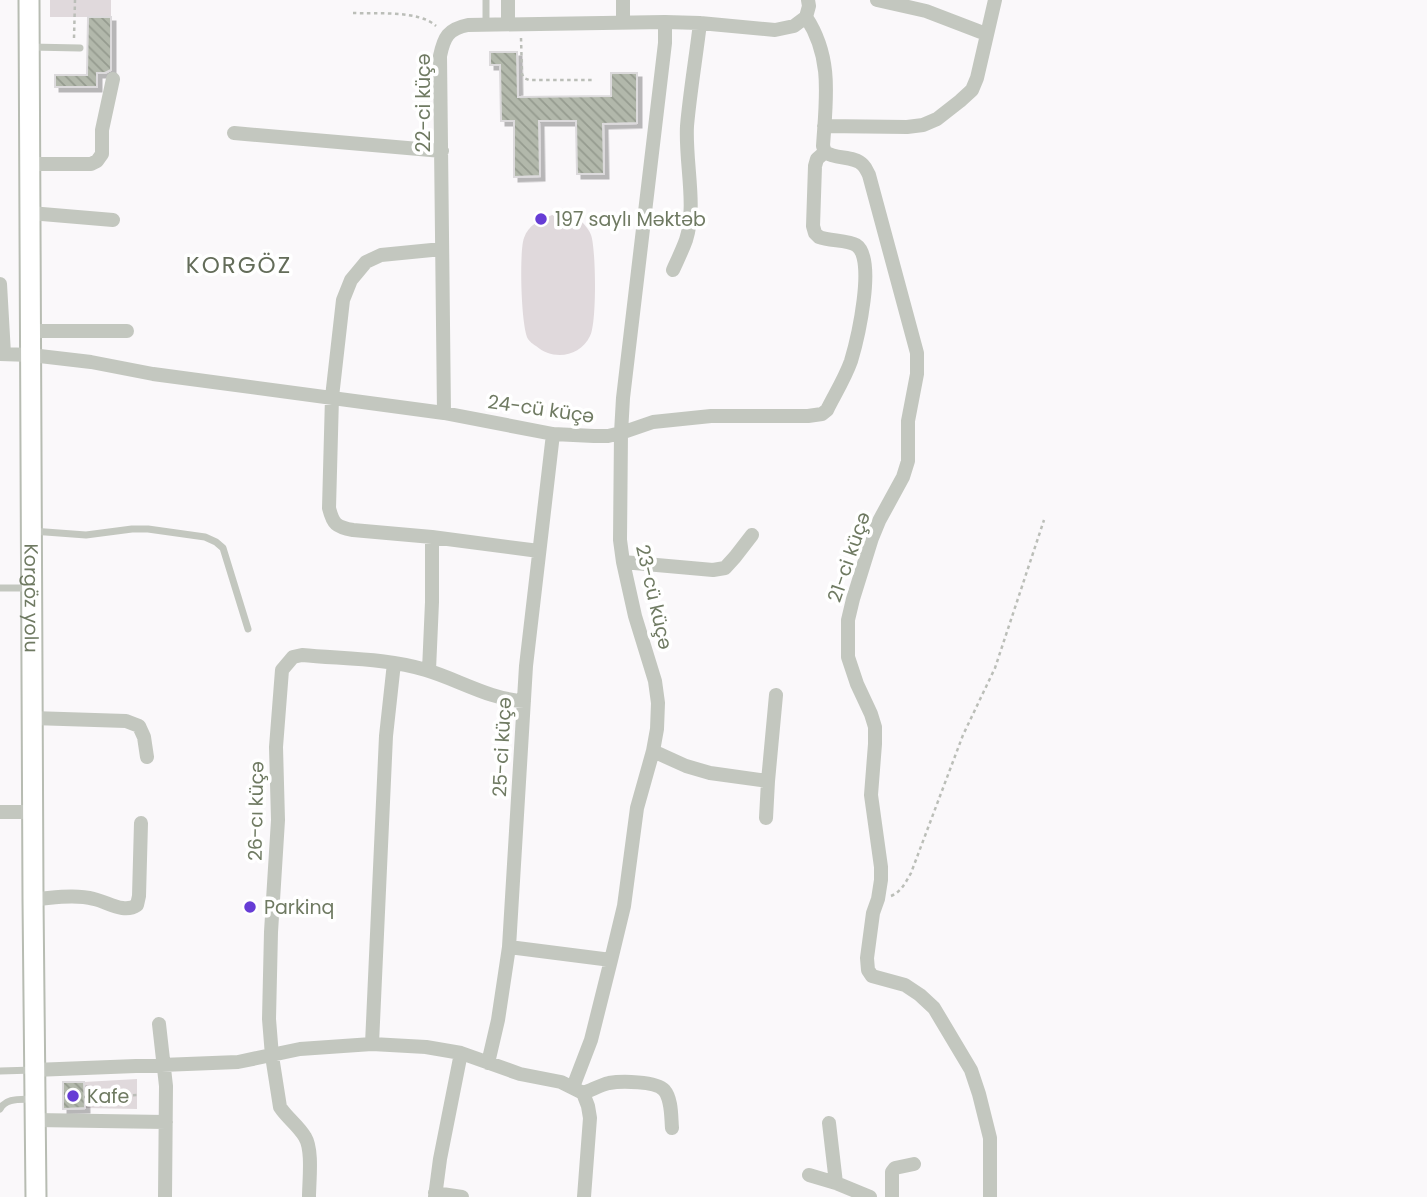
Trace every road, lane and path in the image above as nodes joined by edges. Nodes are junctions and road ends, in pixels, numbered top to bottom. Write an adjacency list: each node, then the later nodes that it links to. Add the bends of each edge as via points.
1 (29, 0): 18 (main road, Korgöz yolu)
2 (75, 0): 19 (path)
3 (486, 0): 14 (lane)
4 (508, 0): 15 (street)
5 (623, 0): 11 (street)
6 (808, 0): 10 (street)
7 (877, 0): 16 (street, via 926,11)
8 (995, 0): 16 (street)
9 (353, 13): 17 (path, via 413,16 431,21)
10 (806, 17): 13 (street, 22-ci küçə, via 794,26 775,30); 22 (street, via 817,33 823,55)
11 (622, 22): 12 (street, 22-ci küçə); 15 (street, 22-ci küçə)
12 (665, 22): 13 (street, 22-ci küçə); 39 (street, 23-cü küçə)
13 (700, 23): 30 (street, via 687,126 688,228)
14 (486, 24): 15 (street, 22-ci küçə); 17 (street, 22-ci küçə, via 456,28)
15 (515, 24): 21 (path, via 524,78)
16 (986, 34): 22 (street, via 972,90 937,118 907,127)
17 (447, 36): 24 (street, 22-ci küçə, via 440,56)
18 (30, 47): 19 (lane); 26 (main road, Korgöz yolu)
19 (77, 48)
20 (113, 79): 26 (street, via 103,122 102,154 97,161)
21 (592, 80)
22 (824, 126): 25 (street)
23 (234, 133): 24 (street)
24 (442, 150): 29 (street, 22-ci küçə)
25 (825, 152): 39 (street, 24-cü küçə, via 814,166 815,233 855,244 861,251 865,286 850,362 827,410 808,416 673,419); 62 (street, 21-ci küçə, via 862,163 869,175 917,353 908,461 872,538 848,620 848,657 875,727 871,795 881,867)
26 (30, 164): 27 (main road, Korgöz yolu)
27 (30, 213): 28 (street); 32 (main road, Korgöz yolu)
28 (113, 220)
29 (442, 250): 36 (street, via 381,254 366,262 351,280 343,300); 37 (street, 22-ci küçə)
30 (673, 270)
31 (0, 284): 34 (street)
32 (31, 331): 33 (street); 35 (main road, Korgöz yolu)
33 (127, 331)
34 (2, 354): 35 (street, 24-cü küçə)
35 (31, 355): 36 (street, 24-cü küçə); 41 (main road, Korgöz yolu)
36 (332, 397): 37 (street, 24-cü küçə); 43 (street, via 329,508 334,524)
37 (444, 413): 38 (street, 24-cü küçə)
38 (553, 433): 39 (street, 24-cü küçə); 44 (street, 25-ci küçə)
39 (621, 433): 45 (street, 23-cü küçə)
40 (1044, 520): 62 (path, via 995,668 963,735 911,873 896,894)
41 (31, 531): 47 (main road, Korgöz yolu); 48 (lane, via 86,535 148,529 205,537 223,548)
42 (751, 535): 45 (street, via 724,568)
43 (432, 537): 44 (street); 50 (street)
44 (539, 551): 52 (street, 25-ci küçə)
45 (623, 562): 54 (street, 23-cü küçə, via 655,681)
46 (0, 588): 47 (lane)
47 (31, 588): 53 (main road, Korgöz yolu)
48 (248, 629)
49 (394, 663): 50 (street, 26-cı küçə); 66 (street, via 386,736); 68 (street, 26-cı küçə, via 302,655 293,657 282,670 270,968)
50 (429, 670): 52 (street, 26-cı küçə, via 503,698)
51 (776, 695): 56 (street)
52 (524, 701): 63 (street, 25-ci küçə)
53 (32, 718): 55 (street, via 126,721 139,726); 58 (main road, Korgöz yolu)
54 (653, 751): 56 (street, via 710,773); 64 (street, 23-cü küçə, via 636,808 624,906)
55 (147, 757)
56 (768, 781): 59 (street)
57 (0, 812): 58 (street)
58 (32, 812): 61 (main road, Korgöz yolu)
59 (766, 818)
60 (141, 823): 61 (street, via 137,905 125,909 93,898)
61 (33, 899): 71 (main road, Korgöz yolu)
62 (878, 899): 93 (street, 21-ci küçə, via 868,970 872,976 905,985 920,995 934,1009 971,1070 990,1138)
63 (509, 947): 64 (street); 69 (street, 25-ci küçə)
64 (611, 960): 73 (street, 23-cü küçə)
65 (159, 1024): 70 (street)
66 (372, 1044): 67 (street); 68 (street, via 300,1049)
67 (461, 1053): 69 (street); 85 (street)
68 (272, 1056): 70 (street); 88 (street, 26-cı küçə, via 281,1107 308,1142)
69 (488, 1063): 73 (street)
70 (164, 1065): 71 (street); 79 (street)
71 (34, 1070): 72 (lane); 76 (main road, Korgöz yolu)
72 (0, 1071)
73 (578, 1090): 81 (street, via 612,1082 657,1085 669,1098); 90 (street, via 590,1118)
74 (137, 1095): 75 (path)
75 (84, 1097)
76 (35, 1099): 77 (lane, via 7,1101); 78 (main road, Korgöz yolu)
77 (0, 1109)
78 (35, 1120): 79 (street); 86 (main road, Korgöz yolu)
79 (166, 1122): 87 (street)
80 (829, 1124): 84 (street)
81 (672, 1128)
82 (914, 1164): 92 (street, via 892,1172)
83 (809, 1175): 84 (street)
84 (836, 1183): 91 (street)
85 (435, 1195): 89 (street)
86 (36, 1197)
87 (165, 1197)
88 (309, 1197)
89 (462, 1197)
90 (584, 1197)
91 (870, 1197)
92 (892, 1197)
93 (990, 1197)

